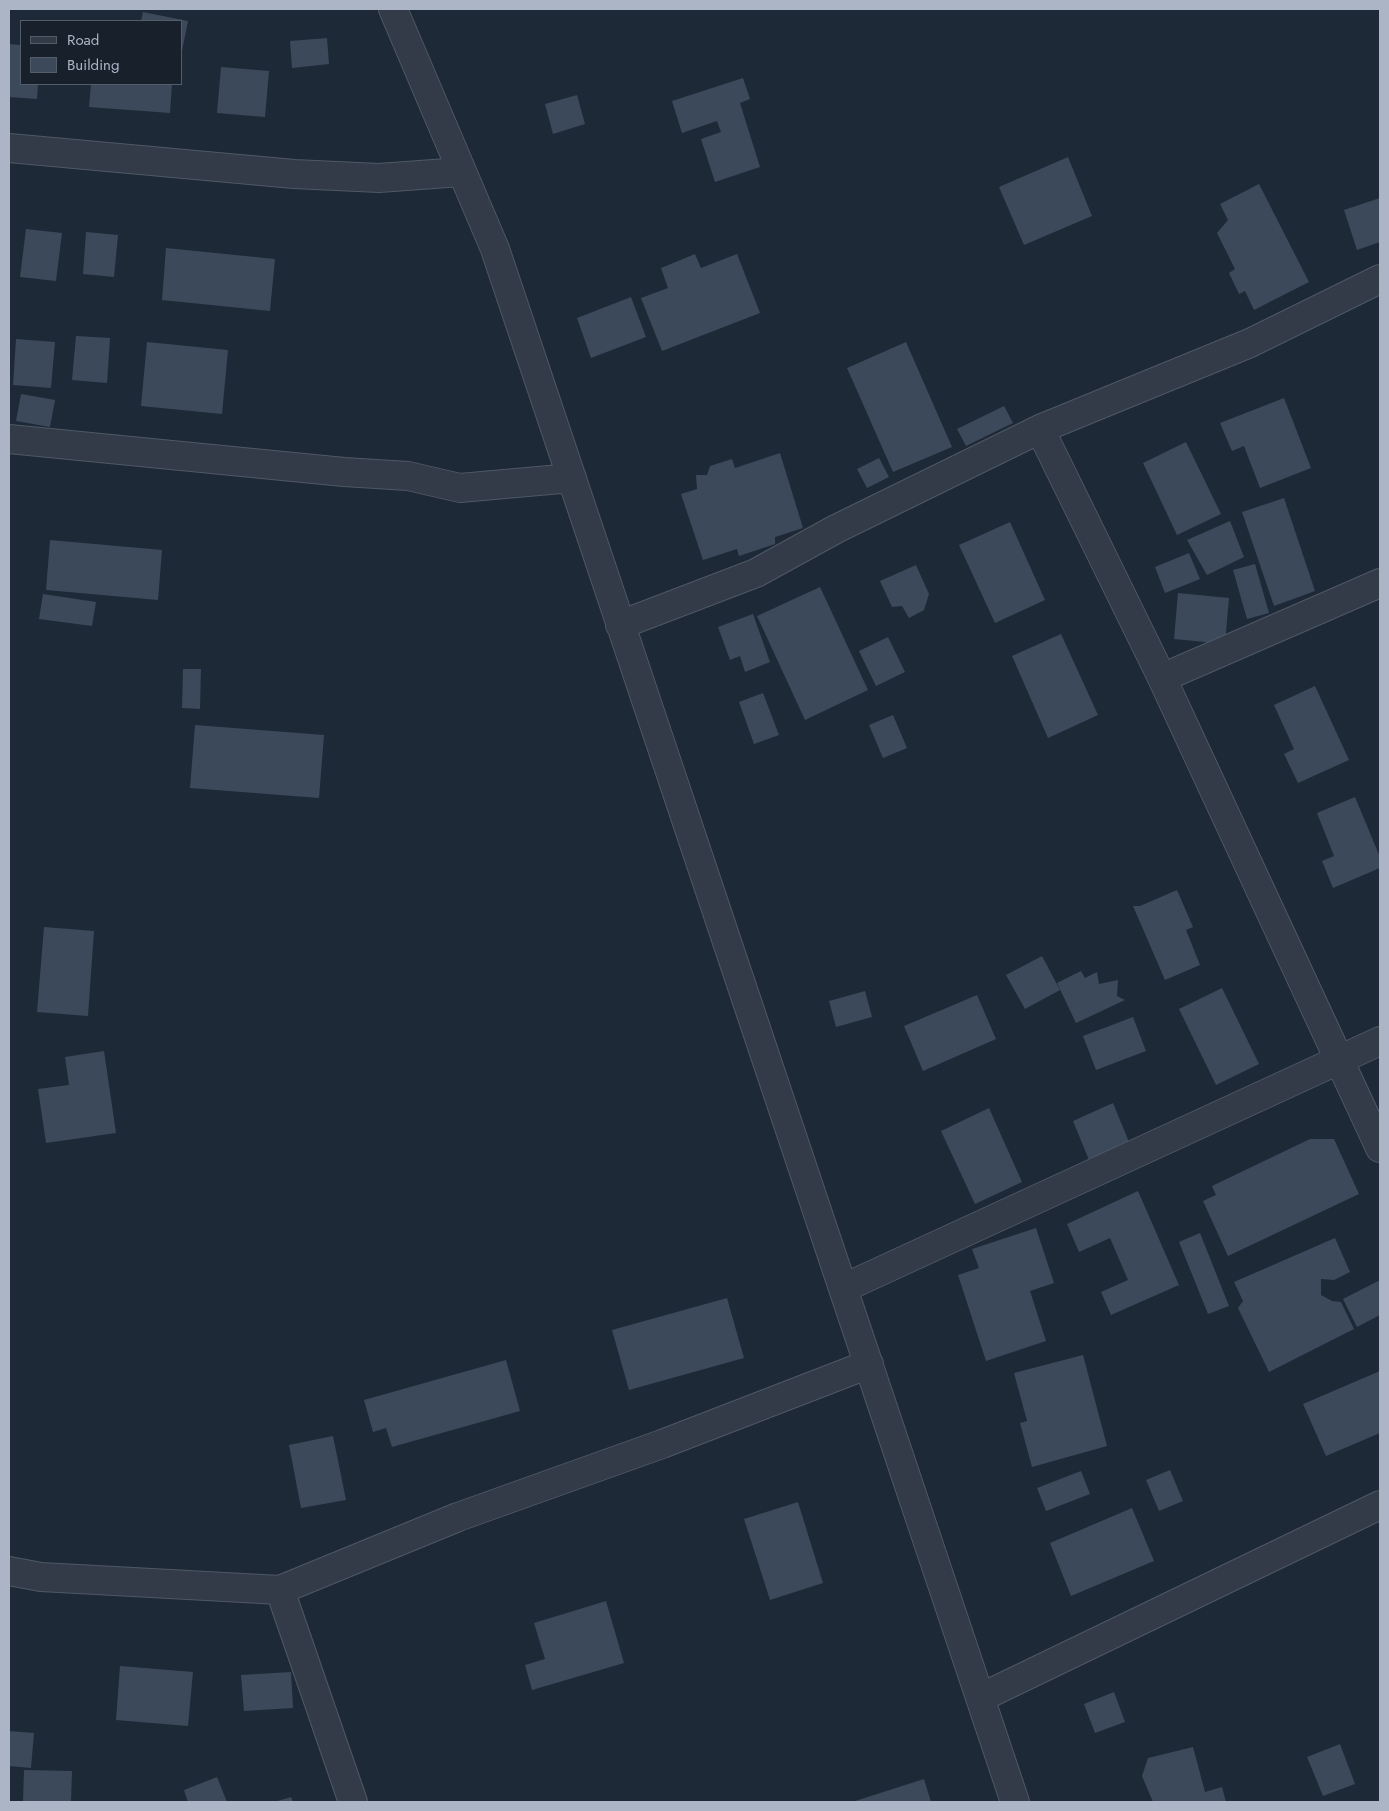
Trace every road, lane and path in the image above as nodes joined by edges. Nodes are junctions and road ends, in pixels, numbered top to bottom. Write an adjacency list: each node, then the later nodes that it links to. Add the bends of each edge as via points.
1 (393, 9): 3 (street)
2 (9, 148): 3 (street, via 341,176 379,178)
3 (461, 172): 7 (street, via 495,250)
4 (1380, 279): 5 (street, via 1250,343)
5 (1040, 430): 9 (street, via 836,529 756,573); 10 (street)
6 (9, 439): 7 (street, via 408,476 460,488)
7 (572, 478): 9 (street)
8 (1380, 583): 10 (street)
9 (620, 625): 14 (street)
10 (1162, 678): 12 (street)
11 (1380, 1041): 12 (street)
12 (1340, 1060): 13 (street); 14 (street)
13 (1380, 1148)
14 (844, 1288): 15 (street)
15 (869, 1364): 18 (street, via 458,1518); 19 (street)
16 (1380, 1505): 19 (street)
17 (9, 1571): 18 (street, via 41,1576)
18 (280, 1590): 20 (street)
19 (980, 1698): 21 (street)
20 (353, 1802)
21 (1015, 1802)

